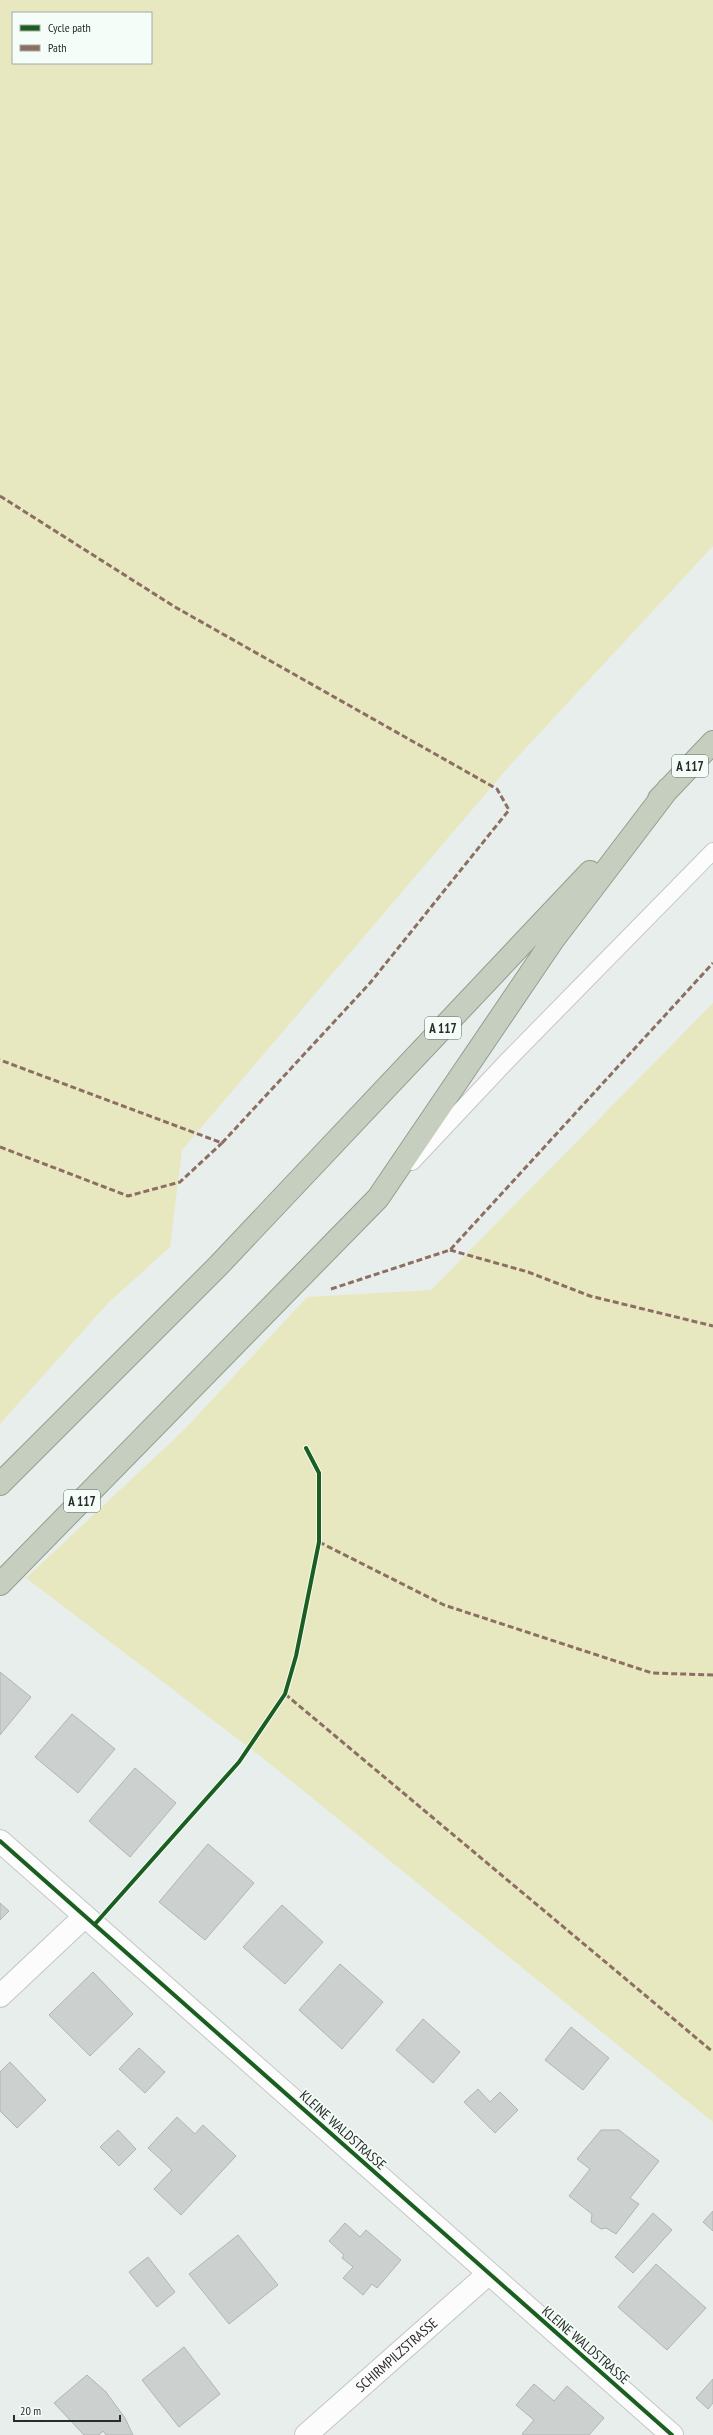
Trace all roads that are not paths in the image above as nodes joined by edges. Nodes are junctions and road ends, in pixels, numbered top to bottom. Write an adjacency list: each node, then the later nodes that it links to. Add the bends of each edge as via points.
1 (713, 742): 2 (highway, A 117)
2 (668, 789): 4 (highway, A 117, via 553,940); 5 (highway, A 117, via 218,1266)
3 (713, 851): 4 (lane, via 513,1054)
4 (378, 1198): 6 (highway, A 117)
5 (0, 1484)
6 (0, 1584)
7 (0, 1841): 8 (street, KLEINE WALDSTRASSE)
8 (85, 1916): 9 (street); 10 (street, KLEINE WALDSTRASSE)
9 (0, 1996)
10 (488, 2274): 11 (street, SCHIRMPILZSTRASSE); 12 (street, KLEINE WALDSTRASSE)
11 (306, 2435)
12 (672, 2435)

